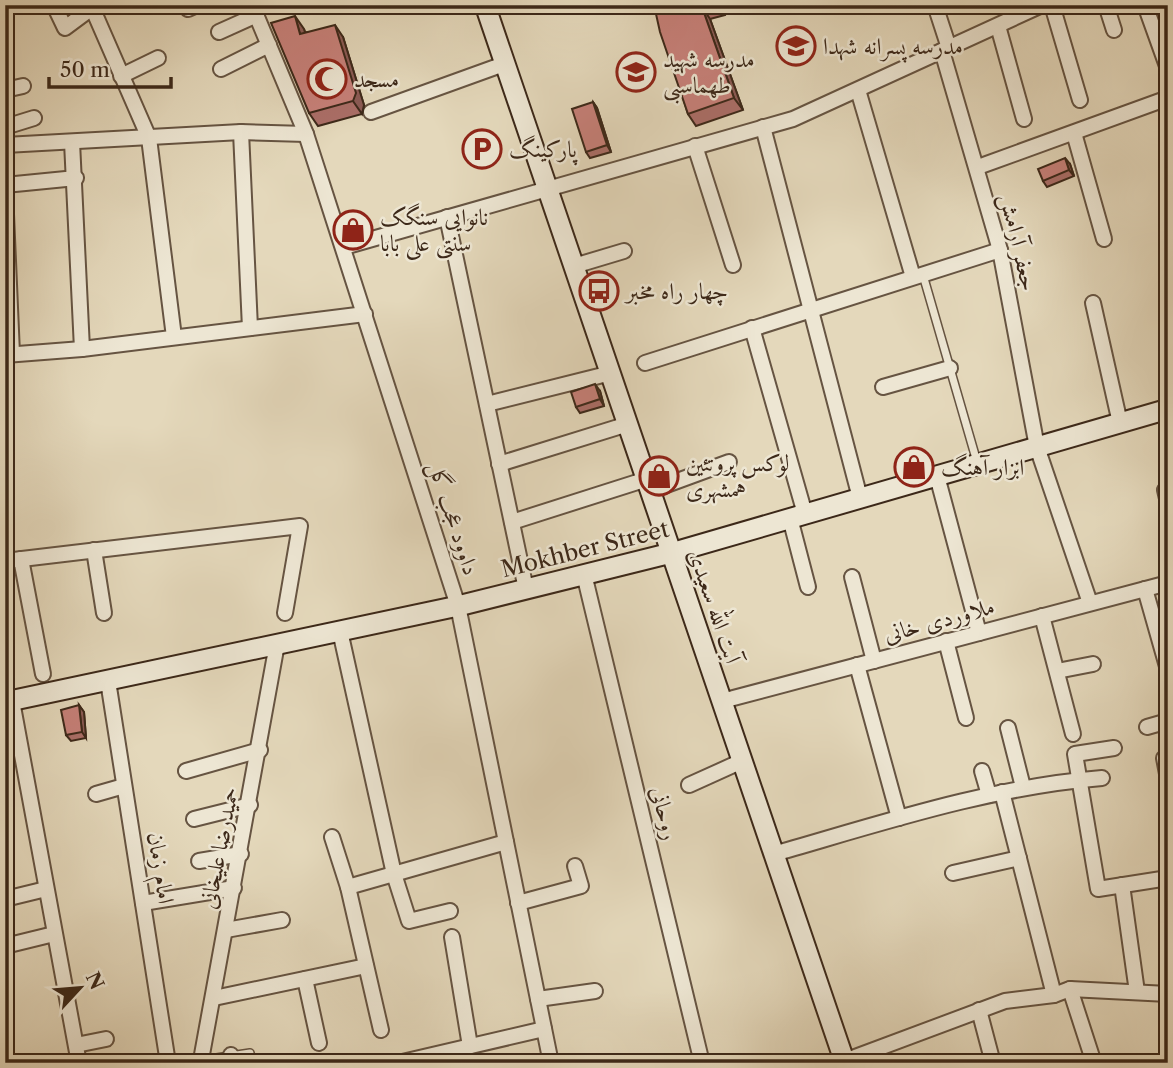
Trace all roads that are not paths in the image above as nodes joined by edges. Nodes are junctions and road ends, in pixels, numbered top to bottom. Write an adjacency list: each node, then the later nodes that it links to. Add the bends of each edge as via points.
1 (54, 5): 8 (street, via 65,28)
2 (485, 5): 16 (main road, آیت الله سعیدی)
3 (935, 5): 14 (street, جعفر آرامش)
4 (1042, 5): 10 (street)
5 (1052, 5): 24 (street)
6 (1106, 5): 11 (street)
7 (1144, 5): 18 (street)
8 (93, 6): 19 (street)
9 (254, 10): 12 (street); 13 (street, داوود عجب گل)
10 (998, 26): 14 (street); 27 (street)
11 (1114, 30)
12 (219, 32)
13 (269, 45): 17 (street); 32 (street, داوود عجب گل)
14 (946, 50): 22 (street); 37 (street, جعفر آرامش)
15 (158, 58): 19 (street)
16 (504, 64): 25 (street); 40 (main road, آیت الله سعیدی)
17 (222, 69)
18 (1168, 69)
19 (121, 76): 33 (street)
20 (23, 86): 21 (street)
21 (5, 90)
22 (858, 90): 29 (street); 49 (street)
23 (1168, 98): 31 (street)
24 (1080, 100)
25 (371, 112)
26 (34, 118): 28 (street)
27 (1024, 119)
28 (5, 127)
29 (763, 127): 36 (street); 51 (street)
30 (242, 132): 32 (street); 33 (street); 53 (street)
31 (1074, 133): 37 (street); 43 (street)
32 (306, 134): 44 (street, داوود عجب گل)
33 (149, 138): 34 (street); 55 (street)
34 (72, 142): 35 (street); 38 (street)
35 (5, 145)
36 (695, 146): 40 (street); 47 (street)
37 (978, 167): 45 (street, جعفر آرامش)
38 (76, 178): 39 (street); 56 (street)
39 (5, 185)
40 (548, 188): 42 (street); 48 (main road, آیت الله سعیدی)
41 (5, 191): 57 (street)
42 (447, 217): 44 (street); 62 (street)
43 (1104, 239)
44 (344, 247): 52 (street, داوود عجب گل)
45 (1000, 250): 49 (street); 66 (street, جعفر آرامش)
46 (624, 251): 48 (street)
47 (733, 265)
48 (574, 266): 60 (main road, آیت الله سعیدی)
49 (918, 276): 51 (street); 59 (lane)
50 (1093, 303): 64 (street)
51 (811, 309): 54 (street); 72 (street)
52 (365, 314): 53 (street); 86 (street, داوود عجب گل)
53 (250, 328): 55 (street)
54 (751, 328): 58 (street); 73 (street)
55 (174, 337): 56 (street)
56 (82, 349): 57 (street)
57 (9, 354)
58 (645, 363)
59 (950, 368): 61 (street); 69 (lane)
60 (611, 373): 62 (street); 65 (main road, آیت الله سعیدی)
61 (883, 387)
62 (486, 404): 68 (street)
63 (1168, 409): 64 (main road, Mokhber Street)
64 (1120, 423): 66 (main road, Mokhber Street)
65 (628, 424): 68 (street); 71 (main road, آیت الله سعیدی)
66 (1037, 447): 69 (main road, Mokhber Street); 85 (street, جعفر آرامش)
67 (729, 462): 71 (street)
68 (499, 464): 74 (street)
69 (978, 464): 70 (main road, Mokhber Street)
70 (937, 476): 72 (main road, Mokhber Street); 91 (street)
71 (649, 485): 74 (street); 76 (main road, آیت الله سعیدی)
72 (860, 498): 73 (main road, Mokhber Street)
73 (798, 516): 76 (main road, Mokhber Street); 82 (street)
74 (512, 522): 83 (street)
75 (94, 550): 77 (street); 87 (street); 88 (street, via 300,526)
76 (671, 553): 79 (main road, Mokhber Street); 101 (main road, آیت الله سعیدی)
77 (21, 559): 78 (street); 99 (street)
78 (5, 561)
79 (584, 574): 83 (main road, Mokhber Street); 174 (street, روحانی)
80 (852, 577): 94 (street)
81 (1168, 583): 84 (street, ملاوردی خانی)
82 (808, 587)
83 (526, 589): 86 (main road, Mokhber Street)
84 (1145, 589): 85 (street, ملاوردی خانی); 97 (street)
85 (1090, 603): 89 (street, ملاوردی خانی)
86 (458, 606): 90 (main road, Mokhber Street); 126 (street, داوود عجب گل)
87 (104, 613)
88 (285, 613)
89 (1042, 616): 91 (street, ملاوردی خانی); 98 (street)
90 (340, 631): 93 (main road, Mokhber Street); 133 (street)
91 (979, 633): 92 (street, ملاوردی خانی)
92 (946, 642): 94 (street, ملاوردی خانی); 103 (street)
93 (277, 644): 100 (main road, Mokhber Street); 109 (street, حمیدرضا علیخانی)
94 (874, 661): 96 (street, ملاوردی خانی)
95 (1093, 664): 98 (street)
96 (857, 665): 101 (street, ملاوردی خانی); 123 (street)
97 (1168, 670)
98 (1057, 671): 107 (street)
99 (43, 674)
100 (108, 681): 102 (main road, Mokhber Street); 118 (street, امام زمان)
101 (722, 701): 111 (main road, آیت الله سعیدی)
102 (9, 702): 138 (street)
103 (966, 718)
104 (1168, 721): 105 (street)
105 (1147, 727)
106 (1008, 728): 119 (street)
107 (1073, 734)
108 (1114, 748): 116 (street, via 1075,754)
109 (260, 750): 112 (street); 122 (street, حمیدرضا علیخانی)
110 (1164, 758): 115 (street)
111 (742, 761): 117 (street); 128 (main road, آیت الله سعیدی)
112 (186, 771)
113 (982, 771): 121 (street)
114 (1102, 778): 116 (street)
115 (1168, 779)
116 (1077, 780): 119 (street); 135 (street, via 1098,889)
117 (689, 785)
118 (124, 786): 120 (street); 141 (street, امام زمان)
119 (1023, 787): 121 (street)
120 (96, 794)
121 (995, 794): 123 (street); 129 (street)
122 (250, 805): 124 (street); 127 (street, حمیدرضا علیخانی)
123 (899, 818): 128 (street)
124 (194, 819)
125 (332, 837): 136 (street)
126 (506, 842): 133 (street); 140 (street, داوود عجب گل)
127 (241, 854): 130 (street); 137 (street, حمیدرضا علیخانی)
128 (774, 854): 168 (main road, آیت الله سعیدی)
129 (1019, 858): 132 (street); 154 (street)
130 (199, 861)
131 (575, 866): 140 (street, via 581,886)
132 (953, 873)
133 (394, 874): 136 (street); 142 (street, via 409,921)
134 (1168, 878): 135 (street)
135 (1122, 885): 152 (street)
136 (348, 887): 148 (street)
137 (234, 888): 141 (street); 144 (street, حمیدرضا علیخانی)
138 (46, 889): 139 (street); 145 (street)
139 (5, 899)
140 (518, 902): 156 (street, داوود عجب گل)
141 (143, 903): 170 (street, امام زمان)
142 (450, 911)
143 (282, 920): 144 (street)
144 (226, 930): 155 (street, حمیدرضا علیخانی)
145 (54, 934): 147 (street); 162 (street)
146 (452, 937): 163 (street)
147 (5, 946)
148 (366, 966): 149 (street); 159 (street)
149 (304, 979): 155 (street); 161 (street)
150 (1070, 989): 152 (street); 154 (street); 176 (street)
151 (595, 991): 156 (street)
152 (1138, 992): 153 (street)
153 (1168, 994)
154 (1054, 995): 157 (street, via 1005,1001)
155 (214, 998): 167 (street, حمیدرضا علیخانی)
156 (538, 999): 158 (street, داوود عجب گل)
157 (979, 1010): 168 (street); 175 (street)
158 (544, 1029): 163 (street); 173 (street, داوود عجب گل)
159 (380, 1030)
160 (106, 1038): 162 (street)
161 (318, 1043)
162 (76, 1045): 169 (street)
163 (470, 1046): 166 (street)
164 (250, 1053): 165 (lane)
165 (232, 1059): 167 (lane)
166 (427, 1059): 172 (street)
167 (201, 1060): 171 (lane)
168 (843, 1062)
169 (79, 1063)
170 (168, 1063)
171 (183, 1063)
172 (398, 1063)
173 (551, 1063)
174 (702, 1063)
175 (993, 1063)
176 (1094, 1063)

